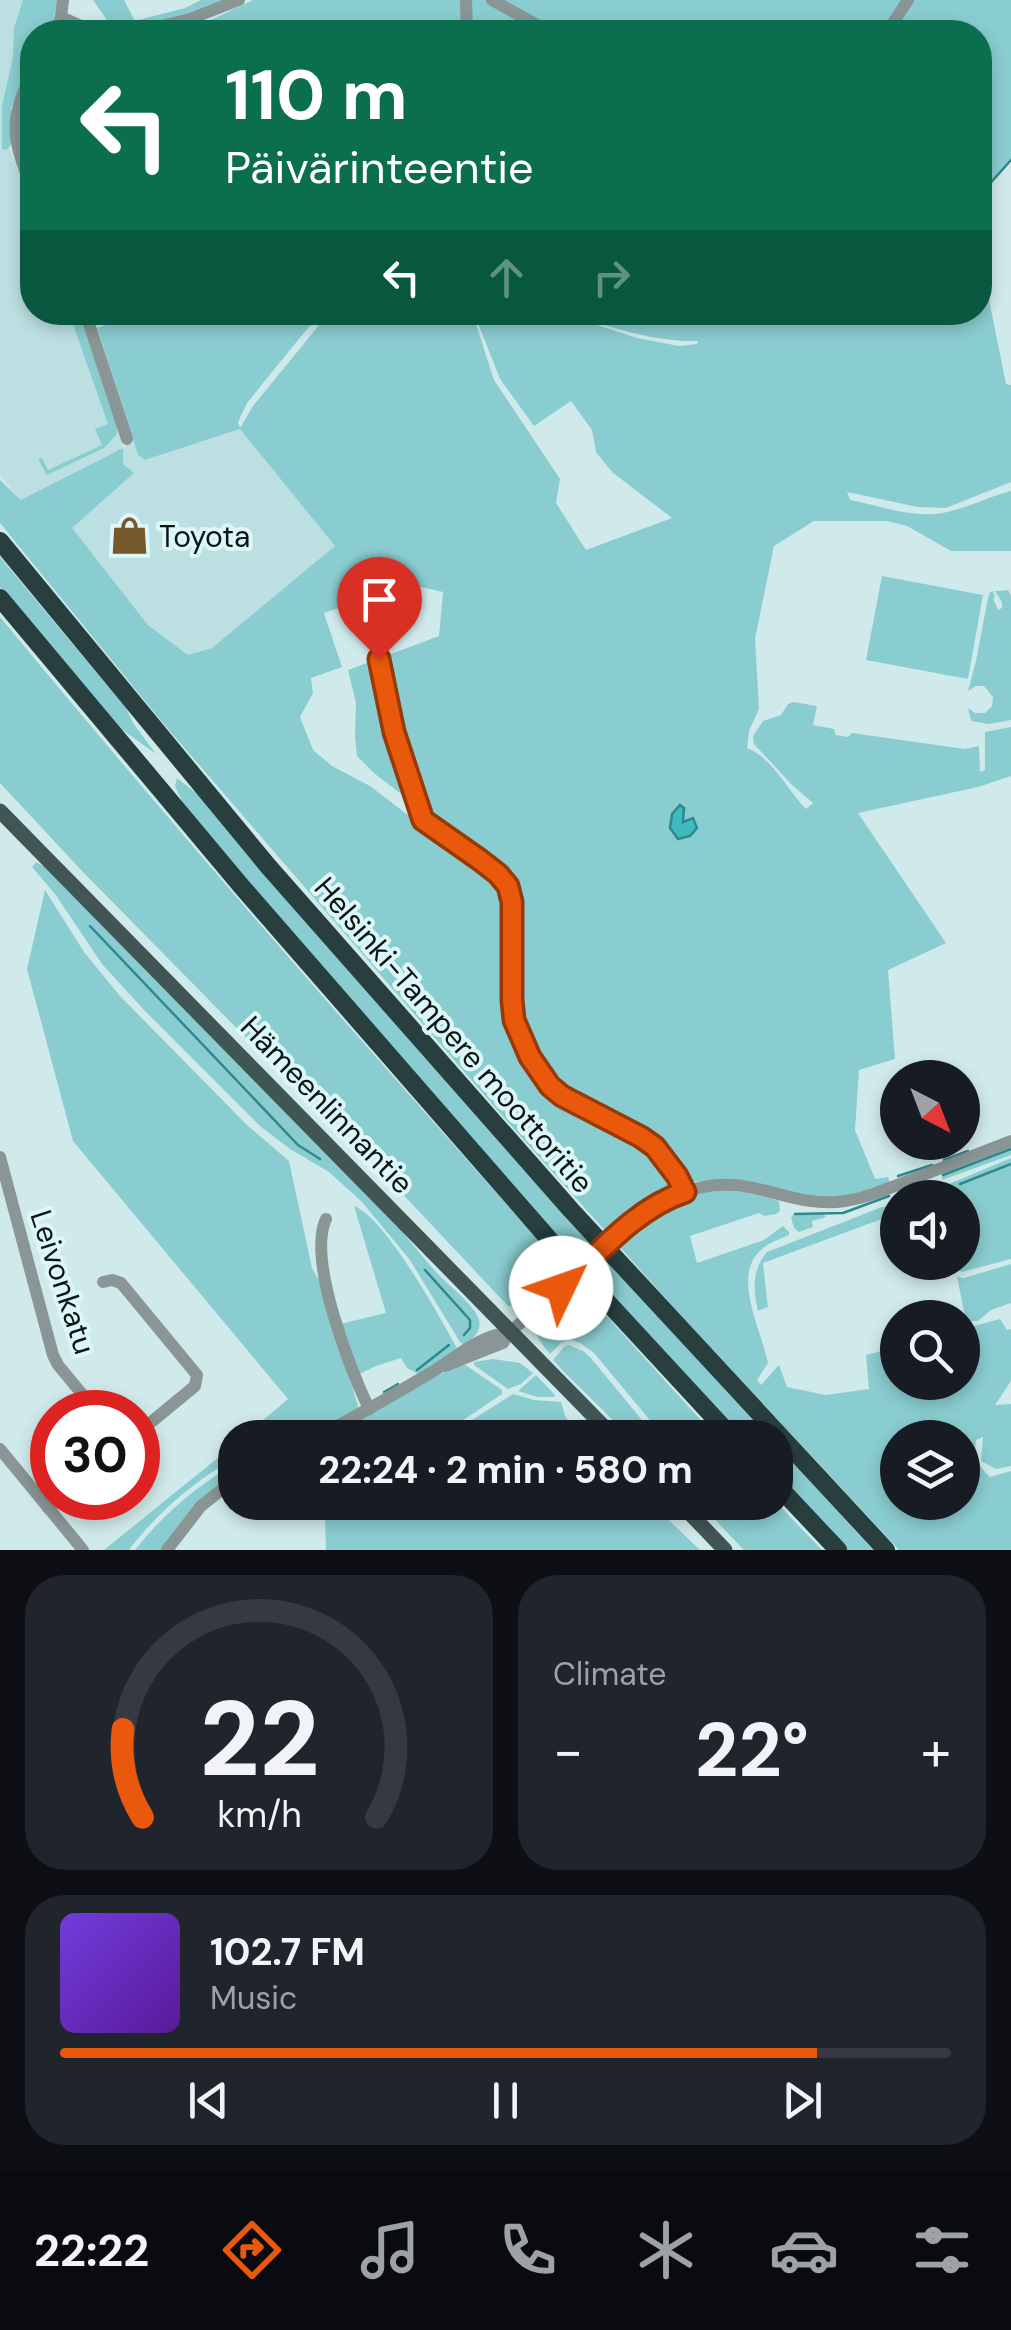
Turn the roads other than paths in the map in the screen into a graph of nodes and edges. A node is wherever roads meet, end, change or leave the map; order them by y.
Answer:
1 (63, 0) edge
2 (239, 0) edge
3 (492, 0) edge
4 (61, 17) junction
5 (60, 20) edge
6 (68, 20) edge
7 (190, 20) edge
8 (528, 20) edge
9 (20, 101) edge
10 (20, 157) edge
11 (89, 325) edge
12 (127, 439) dead end
13 (0, 541) edge
14 (0, 598) edge
15 (379, 659) dead end
16 (0, 811) edge
17 (1011, 1141) edge
18 (0, 1157) edge
19 (685, 1192) junction
20 (326, 1219) dead end
21 (103, 1282) dead end
22 (510, 1332) junction
23 (79, 1390) edge
24 (369, 1408) junction
25 (160, 1415) edge
26 (347, 1420) edge
27 (597, 1420) edge
28 (716, 1420) edge
29 (0, 1449) edge
30 (30, 1486) edge
31 (218, 1493) edge
32 (793, 1502) edge
33 (58, 1520) edge
34 (697, 1520) edge
35 (82, 1550) edge
36 (166, 1550) edge
37 (726, 1550) edge
38 (838, 1550) edge
39 (886, 1550) edge

1 - 4 street
2 - 7 street
3 - 8 street
4 - 5 street
4 - 6 street
9 - 10 street
11 - 12 street
13 - 39 highway, Helsinki-Tampere moottoritie
14 - 28 highway, Helsinki-Tampere moottoritie
15 - 19 street
16 - 22 main road, Hämeenlinnantie
17 - 19 street
18 - 23 street, Leivonkatu
19 - 22 street, bridge
20 - 24 street
21 - 25 street
22 - 24 street
22 - 27 main road, Hämeenlinnantie
24 - 26 street
29 - 30 street
31 - 36 street
32 - 38 highway
33 - 35 street
34 - 37 main road

